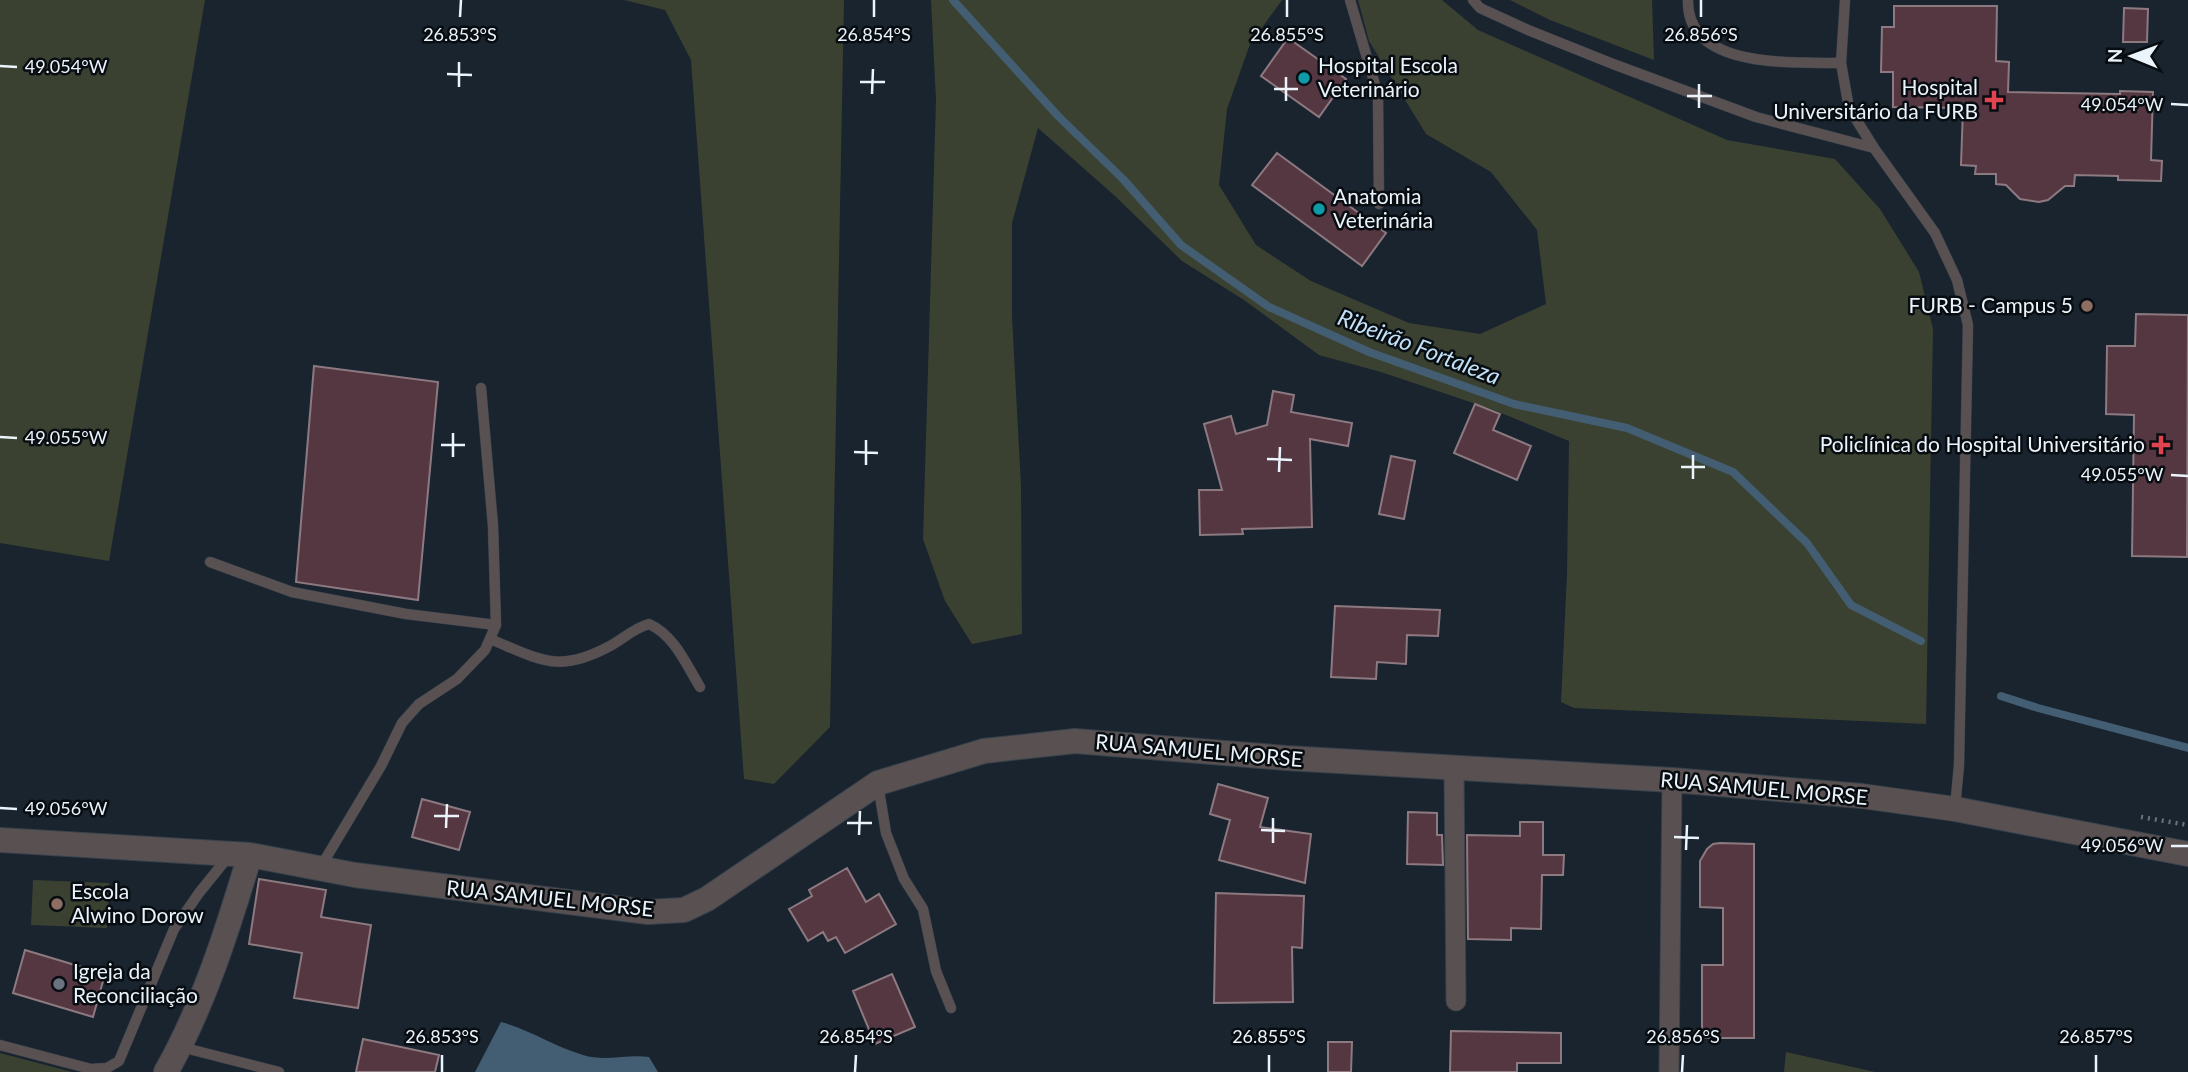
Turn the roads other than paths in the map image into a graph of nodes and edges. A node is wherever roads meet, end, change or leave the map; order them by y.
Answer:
1 (1350, 0) edge
2 (1472, 0) edge
3 (1688, 0) edge
4 (1845, 0) edge
5 (1841, 63) junction
6 (1874, 148) junction
7 (1379, 204) dead end
8 (481, 388) dead end
9 (210, 562) dead end
10 (496, 625) junction
11 (490, 639) junction
12 (700, 687) dead end
13 (1454, 768) junction
14 (1672, 780) junction
15 (878, 783) junction
16 (1955, 809) junction
17 (0, 840) edge
18 (2188, 854) edge
19 (241, 855) junction
20 (320, 869) junction
21 (1456, 1001) dead end
22 (951, 1008) dead end
23 (0, 1045) edge
24 (181, 1046) junction
25 (166, 1072) edge
26 (279, 1072) edge
27 (1669, 1072) edge

1 - 7 lane
2 - 6 lane
3 - 5 lane
4 - 5 lane
5 - 6 lane
6 - 16 lane
8 - 10 lane
9 - 10 lane
10 - 11 lane
11 - 12 lane
11 - 20 lane
13 - 14 street, RUA SAMUEL MORSE
13 - 15 street, RUA SAMUEL MORSE
13 - 21 street
14 - 16 street, RUA SAMUEL MORSE
14 - 27 street
15 - 20 street, RUA SAMUEL MORSE
15 - 22 lane
16 - 18 street, RUA SAMUEL MORSE
17 - 19 street, RUA SAMUEL MORSE
19 - 20 street, RUA SAMUEL MORSE
19 - 23 lane
19 - 24 street
24 - 25 street
24 - 26 lane

